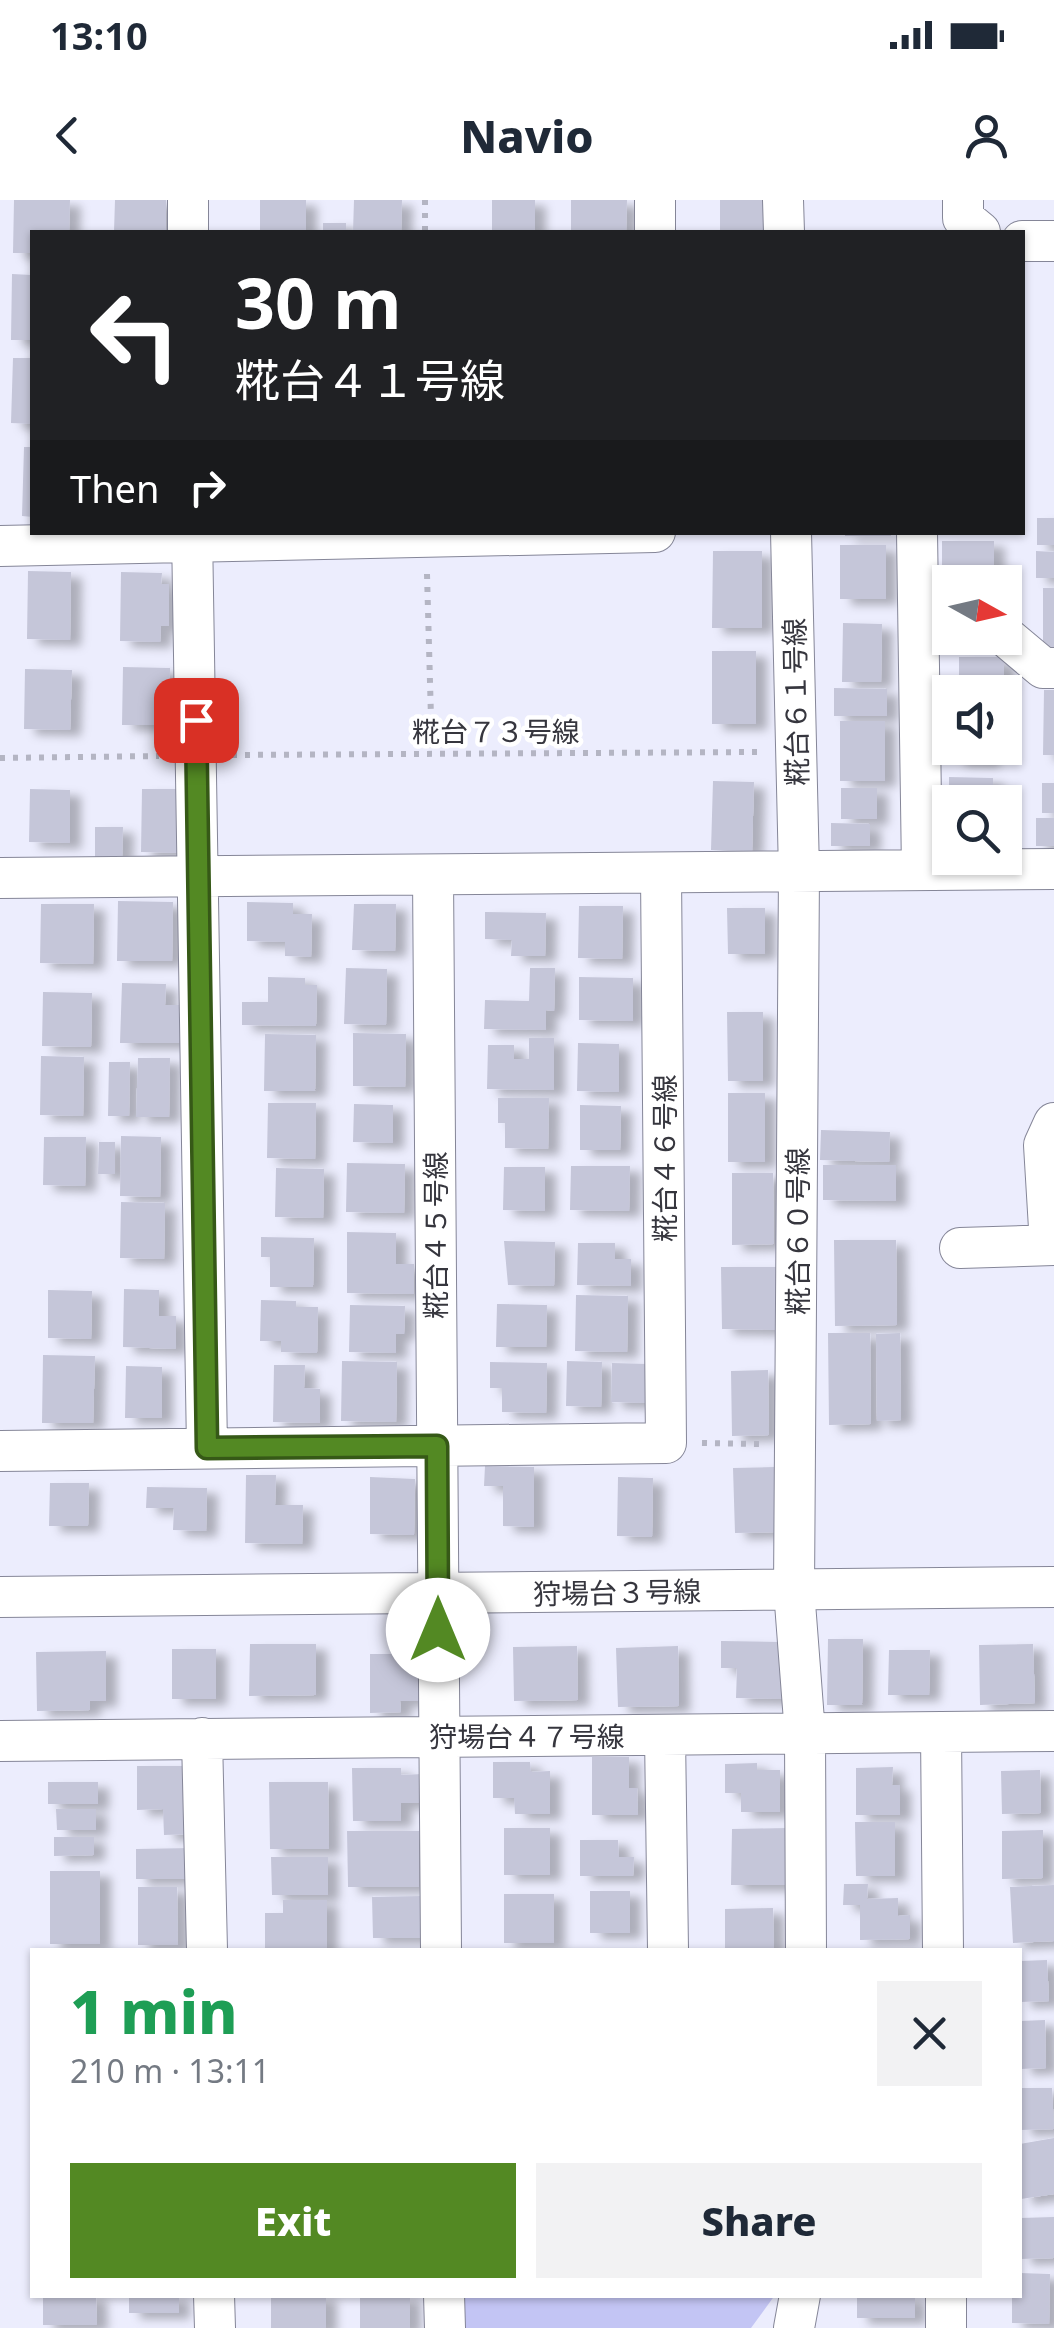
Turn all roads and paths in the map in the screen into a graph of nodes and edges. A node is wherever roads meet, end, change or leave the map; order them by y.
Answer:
1 (188, 200) edge
2 (424, 200) edge
3 (655, 200) edge
4 (783, 200) edge
5 (963, 200) edge
6 (188, 230) edge
7 (425, 230) edge
8 (655, 230) edge
9 (784, 230) edge
10 (978, 230) edge
11 (1054, 241) edge
12 (1025, 242) edge
13 (348, 535) edge
14 (426, 535) edge
15 (791, 535) edge
16 (918, 535) edge
17 (192, 537) edge
18 (0, 546) edge
19 (932, 617) edge
20 (1022, 650) edge
21 (933, 655) edge
22 (1054, 668) edge
23 (796, 752) junction
24 (432, 754) junction
25 (197, 756) junction
26 (0, 758) edge
27 (1054, 869) edge
28 (922, 870) junction
29 (799, 872) junction
30 (661, 874) junction
31 (433, 875) junction
32 (199, 877) junction
33 (0, 878) edge
34 (1054, 1124) edge
35 (1052, 1245) edge
36 (960, 1248) dead end
37 (666, 1443) junction
38 (795, 1444) junction
39 (437, 1446) junction
40 (207, 1448) junction
41 (0, 1452) edge
42 (1054, 1588) edge
43 (794, 1590) junction
44 (438, 1594) junction
45 (0, 1598) edge
46 (1054, 1731) edge
47 (941, 1732) junction
48 (805, 1734) junction
49 (665, 1735) junction
50 (440, 1736) junction
51 (202, 1738) junction
52 (0, 1741) edge
53 (206, 1948) edge
54 (441, 1948) edge
55 (668, 1948) edge
56 (806, 1948) edge
57 (943, 1948) edge
58 (214, 2298) edge
59 (444, 2298) edge
60 (799, 2298) edge
61 (946, 2298) edge
62 (215, 2328) edge
63 (445, 2328) edge
64 (794, 2328) edge
65 (946, 2328) edge

1 - 6 street
2 - 7 path
3 - 8 street
4 - 9 street
5 - 10 street
11 - 12 street
13 - 17 street
14 - 24 path
15 - 23 street, 糀台６１号線
16 - 19 street
17 - 18 street
17 - 25 street
20 - 22 street
21 - 28 street
23 - 24 path, 糀台７３号線
23 - 29 street, 糀台６１号線
24 - 25 path, 糀台７３号線
25 - 26 path, 糀台７３号線
25 - 32 street
27 - 28 street
28 - 29 street
29 - 30 street
29 - 38 street, 糀台６０号線
30 - 31 street
30 - 37 street, 糀台４６号線
31 - 32 street
31 - 39 street, 糀台４５号線
32 - 33 street
32 - 40 street
34 - 35 street
35 - 36 street
37 - 38 path
37 - 39 street
38 - 43 street, 糀台６０号線
39 - 40 street
39 - 44 street, 糀台４５号線
40 - 41 street
42 - 43 street, 狩場台３号線
43 - 44 street, 狩場台３号線
43 - 48 street, 糀台６０号線
44 - 45 street, 狩場台３号線
44 - 50 street, 糀台４５号線
46 - 47 street, 狩場台４７号線
47 - 48 street, 狩場台４７号線
47 - 57 street
48 - 49 street, 狩場台４７号線
48 - 56 street, 糀台６０号線
49 - 50 street, 狩場台４７号線
49 - 55 street
50 - 51 street, 狩場台４７号線
50 - 54 street, 糀台４５号線
51 - 52 street, 狩場台４７号線
51 - 53 street
58 - 62 street
59 - 63 street
60 - 64 street
61 - 65 street

